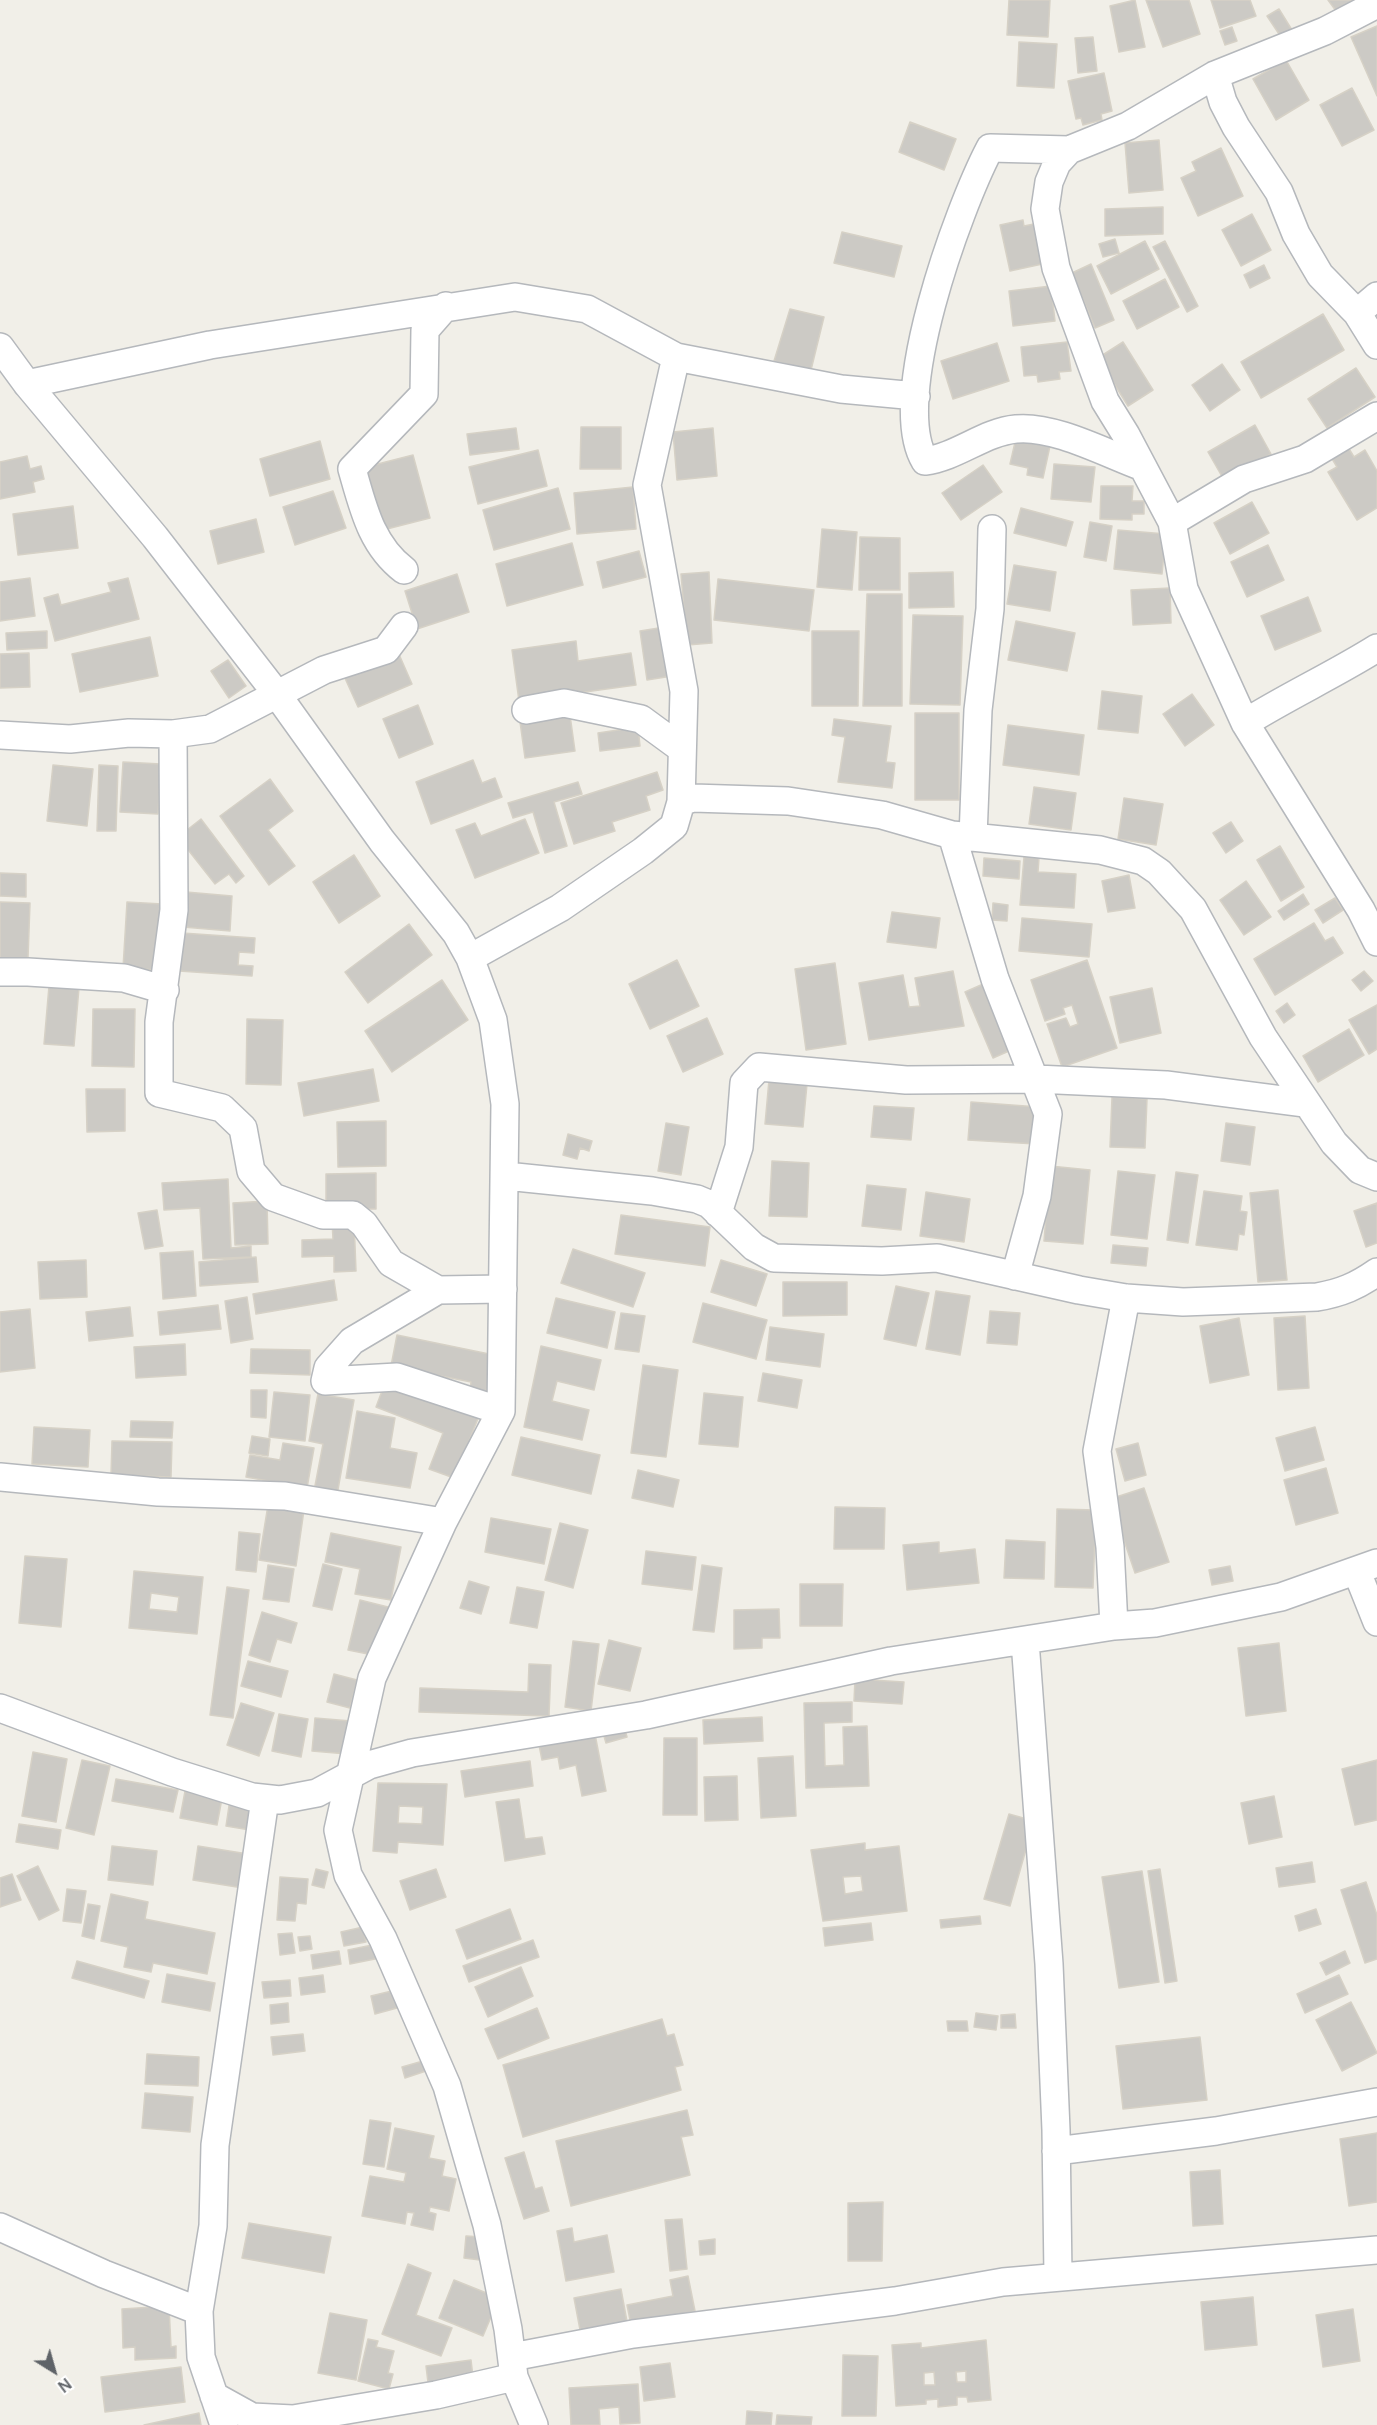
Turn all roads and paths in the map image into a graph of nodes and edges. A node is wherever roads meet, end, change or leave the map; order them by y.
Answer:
1 (1377, 4) edge
2 (1215, 75) junction
3 (1069, 150) junction
4 (1367, 304) edge
5 (446, 306) junction
6 (1377, 345) edge
7 (0, 346) edge
8 (676, 357) junction
9 (27, 384) junction
10 (916, 396) junction
11 (1377, 416) edge
12 (1143, 467) junction
13 (1172, 522) junction
14 (992, 529) dead end
15 (404, 570) dead end
16 (404, 626) dead end
17 (1377, 648) edge
18 (276, 693) junction
19 (526, 710) dead end
20 (1245, 723) junction
21 (173, 734) junction
22 (0, 735) edge
23 (682, 749) junction
24 (681, 802) junction
25 (962, 836) junction
26 (1369, 906) edge
27 (1377, 942) edge
28 (470, 958) junction
29 (0, 972) edge
30 (165, 990) junction
31 (1036, 1078) junction
32 (1305, 1103) junction
33 (506, 1176) junction
34 (1377, 1177) edge
35 (718, 1213) junction
36 (1377, 1272) edge
37 (1015, 1276) junction
38 (503, 1288) junction
39 (438, 1290) junction
40 (1126, 1298) junction
41 (501, 1411) junction
42 (0, 1477) edge
43 (443, 1522) junction
44 (1367, 1568) edge
45 (1377, 1622) edge
46 (1114, 1626) junction
47 (1025, 1641) junction
48 (0, 1708) edge
49 (350, 1775) junction
50 (265, 1799) junction
51 (1377, 2102) edge
52 (1056, 2151) junction
53 (0, 2227) edge
54 (1377, 2250) edge
55 (1058, 2276) junction
56 (199, 2311) junction
57 (513, 2367) junction
58 (214, 2396) junction
59 (291, 2422) edge
60 (224, 2425) edge
61 (534, 2425) edge

1 - 2 street
2 - 3 street
2 - 4 street
3 - 10 street
3 - 12 street
4 - 6 street
5 - 8 street
5 - 9 street
5 - 15 street
7 - 9 street
8 - 10 street
8 - 23 street
9 - 18 street
10 - 12 street
11 - 13 street
12 - 13 street
13 - 20 street
14 - 25 street
16 - 18 street
17 - 20 street
18 - 21 street
18 - 28 street
19 - 23 street
20 - 26 street
21 - 22 street
21 - 30 street
23 - 24 street
24 - 25 street
24 - 28 street
25 - 31 street
25 - 32 street
26 - 27 street
28 - 33 street
29 - 30 street
30 - 39 street
31 - 32 street
31 - 35 street
31 - 37 street
32 - 34 street
33 - 35 street
33 - 38 street
35 - 37 street
36 - 40 street
37 - 40 street
38 - 39 street
38 - 41 street
39 - 41 street
40 - 46 street
41 - 43 street
42 - 43 street
43 - 49 street
44 - 45 street
44 - 46 street
46 - 47 street
47 - 49 street
47 - 52 street
48 - 50 street
49 - 50 street
49 - 57 street
50 - 56 street
51 - 52 street
52 - 55 street
53 - 56 street
54 - 55 street
55 - 57 street
56 - 58 street
57 - 59 street
57 - 61 street
58 - 59 street
58 - 60 street

